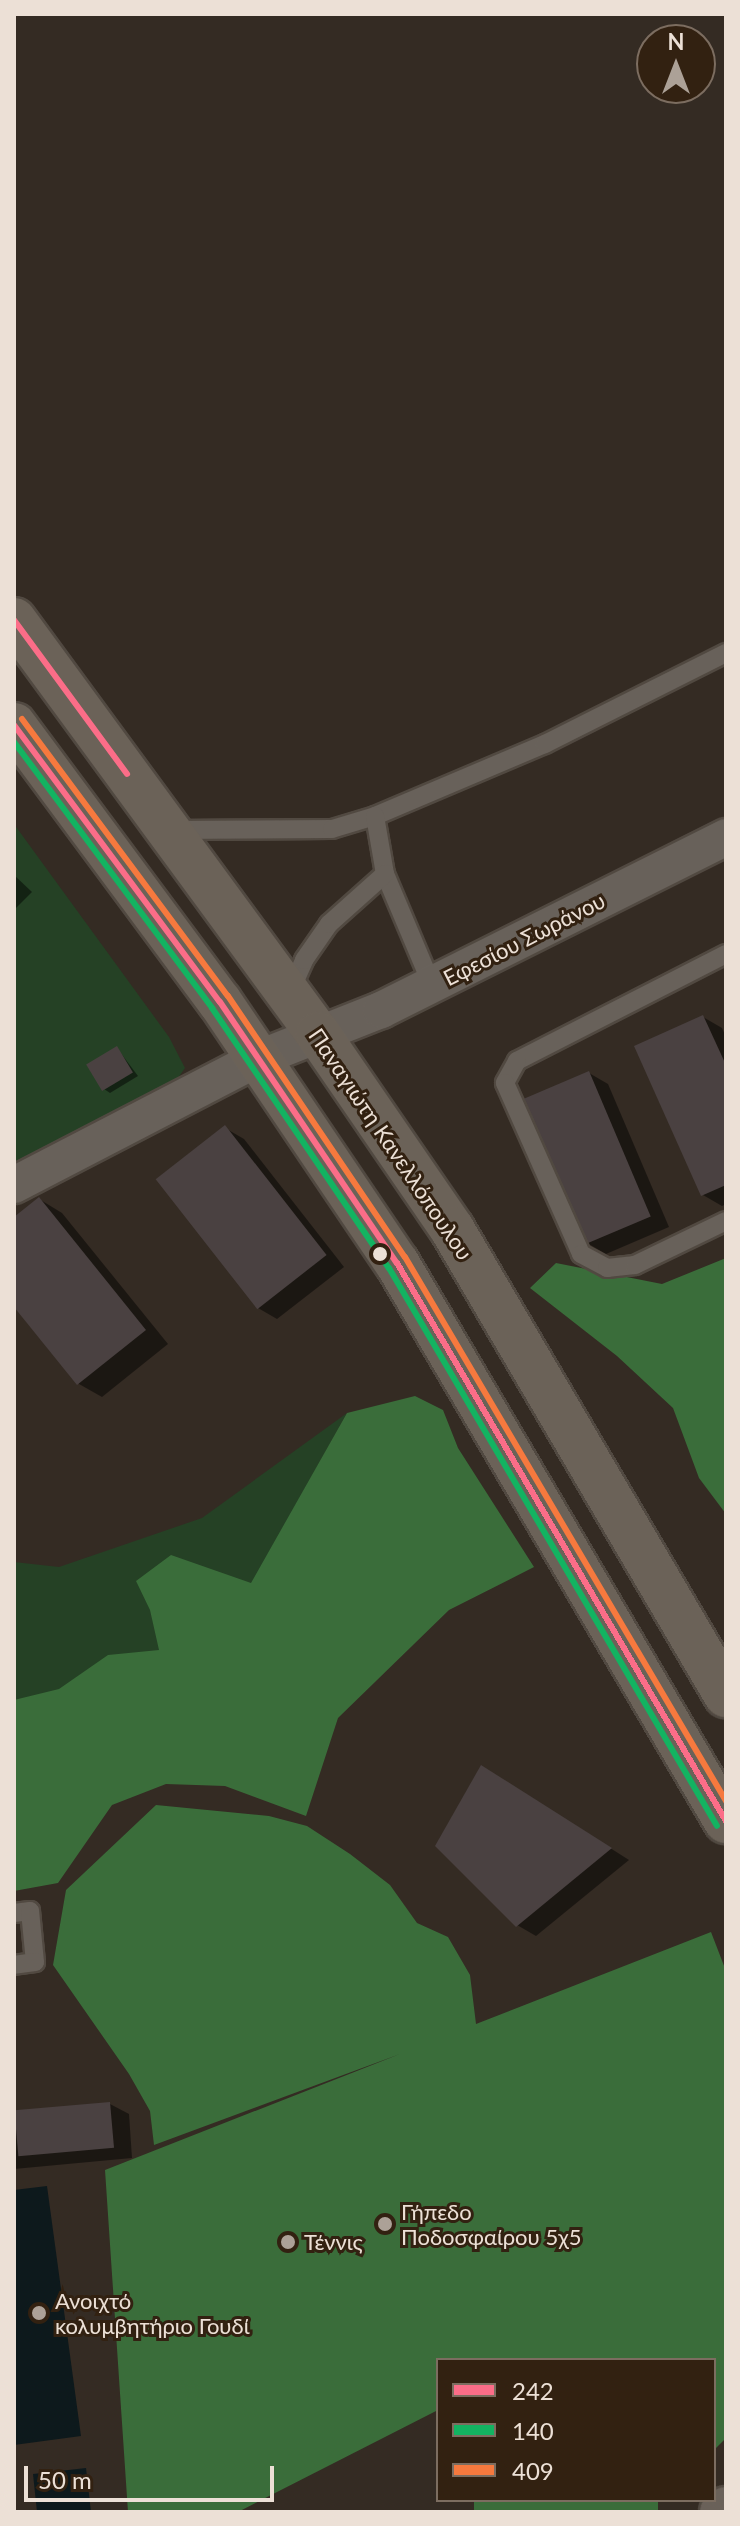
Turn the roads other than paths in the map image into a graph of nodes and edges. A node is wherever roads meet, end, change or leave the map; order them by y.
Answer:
1 (14, 620) edge
2 (726, 653) edge
3 (14, 725) edge
4 (375, 816) junction
5 (168, 830) junction
6 (726, 837) edge
7 (385, 874) junction
8 (726, 954) edge
9 (726, 961) edge
10 (432, 985) junction
11 (289, 994) junction
12 (318, 1034) junction
13 (257, 1059) junction
14 (14, 1185) edge
15 (726, 1221) edge
16 (726, 1695) edge
17 (726, 1821) edge
18 (14, 1913) edge
19 (14, 1965) edge

1 - 5 main road, Παναγιώτη Κανελλόπουλου
2 - 4 lane
3 - 13 main road
4 - 5 lane
4 - 7 lane
5 - 11 main road, Παναγιώτη Κανελλόπουλου
6 - 10 street, Εφεσίου Σωράνου
7 - 10 lane
7 - 11 lane
8 - 9 lane
8 - 15 lane
10 - 12 street, Εφεσίου Σωράνου
11 - 12 main road, Παναγιώτη Κανελλόπουλου
12 - 13 street, Εφεσίου Σωράνου
12 - 16 main road, Παναγιώτη Κανελλόπουλου
13 - 14 street, Εφεσίου Σωράνου
13 - 17 main road
18 - 19 lane

